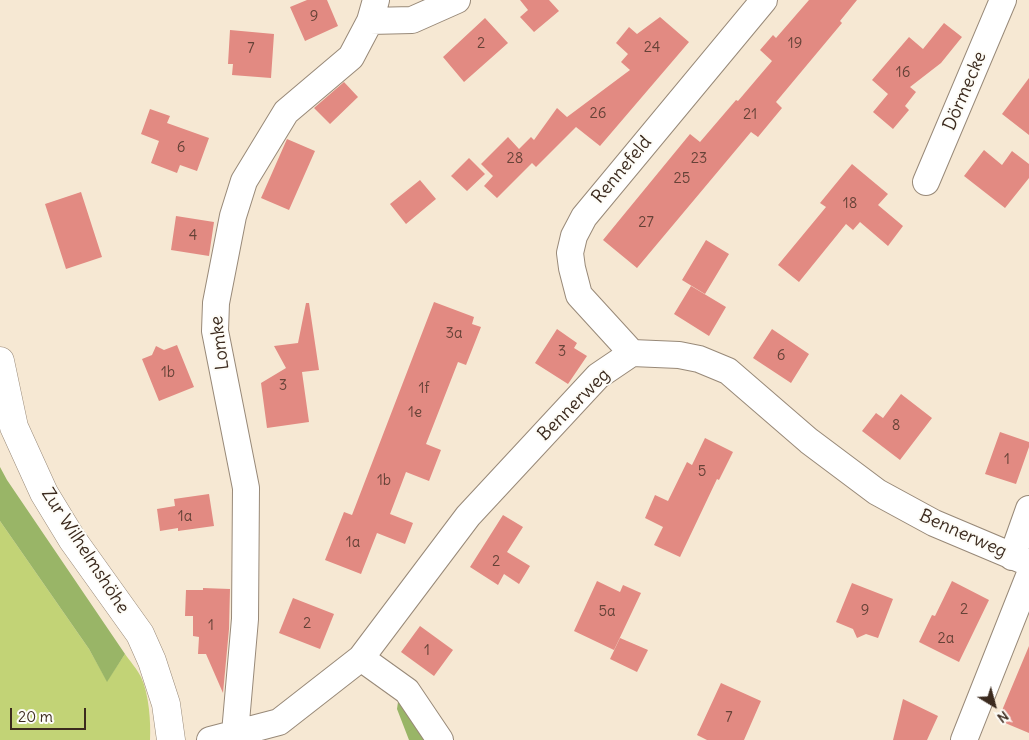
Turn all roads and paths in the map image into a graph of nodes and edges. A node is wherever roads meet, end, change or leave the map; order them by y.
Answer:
1 (457, 0) edge
2 (764, 0) edge
3 (1003, 0) edge
4 (373, 10) edge
5 (926, 182) dead end
6 (632, 353) junction
7 (0, 361) edge
8 (1029, 510) edge
9 (1023, 565) edge
10 (361, 658) junction
11 (235, 734) junction
12 (171, 740) edge
13 (210, 740) edge
14 (440, 740) edge
15 (964, 740) edge

1 - 4 street
2 - 6 street, Rennefeld
3 - 5 street, Dörmecke
4 - 11 street, Lomke
6 - 9 street, Bennerweg
6 - 10 street, Bennerweg
7 - 12 street, Zur Wilhelmshöhe
8 - 9 street
9 - 15 street
10 - 11 street, Bennerweg
10 - 14 street
11 - 13 street, Bennerweg

